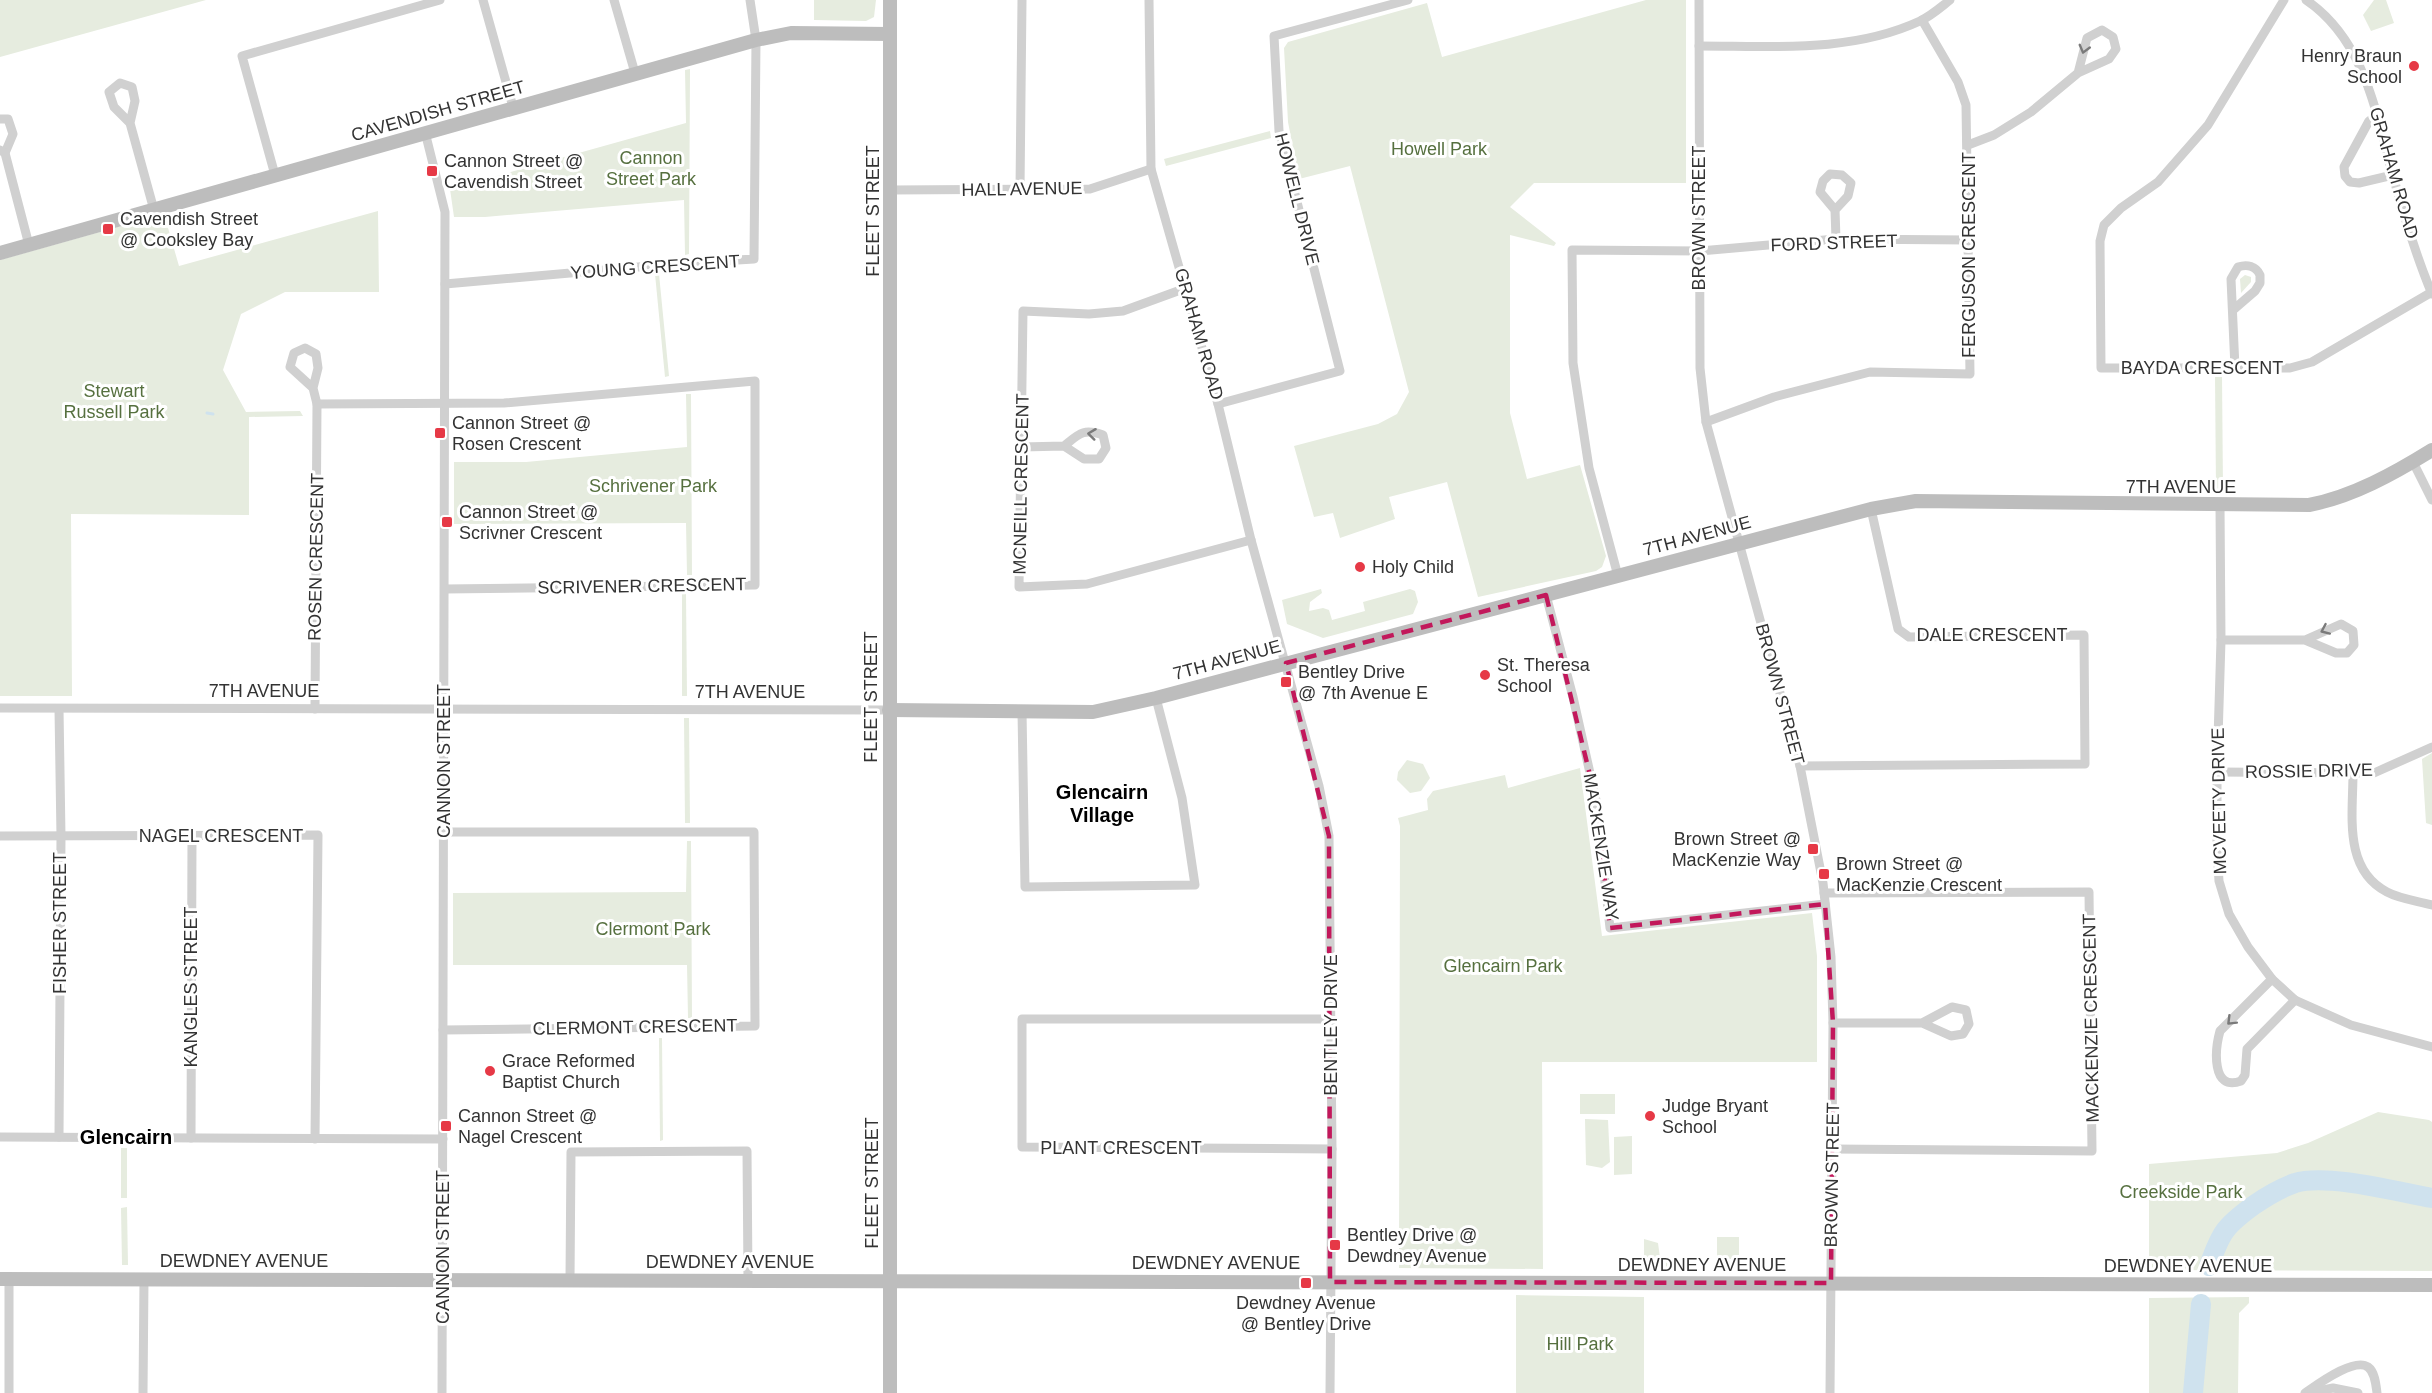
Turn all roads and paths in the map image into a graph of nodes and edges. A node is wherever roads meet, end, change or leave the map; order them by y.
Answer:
1 (440, 0) edge
2 (483, 0) edge
3 (614, 0) edge
4 (750, 0) edge
5 (1022, 0) edge
6 (1149, 0) edge
7 (1408, 0) edge
8 (1699, 0) edge
9 (1950, 0) edge
10 (2284, 0) edge
11 (2306, 0) edge
12 (890, 1) edge
13 (1922, 20) junction
14 (890, 34) junction
15 (756, 40) junction
16 (1699, 46) junction
17 (635, 73) junction
18 (2078, 73) junction
19 (513, 107) junction
20 (2378, 115) junction
21 (0, 119) edge
22 (130, 123) dead end
23 (425, 132) junction
24 (1968, 145) junction
25 (2, 152) edge
26 (1151, 169) junction
27 (275, 175) junction
28 (2393, 175) junction
29 (1020, 189) junction
30 (891, 190) junction
31 (154, 210) junction
32 (1835, 210) dead end
33 (1836, 239) junction
34 (1969, 240) junction
35 (29, 245) junction
36 (1700, 251) junction
37 (0, 253) edge
38 (445, 284) junction
39 (1186, 288) junction
40 (2432, 293) edge
41 (2233, 310) junction
42 (2235, 368) junction
43 (313, 388) dead end
44 (444, 403) junction
45 (1218, 404) junction
46 (317, 405) junction
47 (1706, 422) junction
48 (1064, 446) dead end
49 (1022, 447) junction
50 (2432, 450) edge
51 (2413, 462) junction
52 (2432, 500) edge
53 (2220, 505) junction
54 (1871, 509) junction
55 (1251, 540) junction
56 (1739, 543) junction
57 (1618, 576) junction
58 (445, 589) junction
59 (1545, 595) junction
60 (2221, 640) junction
61 (2305, 640) junction
62 (1286, 663) junction
63 (1156, 698) junction
64 (0, 708) edge
65 (59, 709) junction
66 (315, 709) junction
67 (444, 709) junction
68 (889, 710) junction
69 (1022, 711) junction
70 (2432, 747) edge
71 (1800, 766) junction
72 (2217, 772) junction
73 (2353, 773) junction
74 (444, 832) junction
75 (0, 836) edge
76 (61, 836) junction
77 (192, 836) junction
78 (1824, 893) junction
79 (1825, 904) junction
80 (2432, 905) edge
81 (2272, 979) junction
82 (2295, 1000) junction
83 (1330, 1019) junction
84 (1833, 1023) junction
85 (1922, 1023) junction
86 (443, 1030) junction
87 (2432, 1047) edge
88 (0, 1137) edge
89 (59, 1137) junction
90 (191, 1138) junction
91 (315, 1139) junction
92 (443, 1140) junction
93 (1332, 1149) junction
94 (1832, 1149) junction
95 (5, 1278) edge
96 (144, 1279) junction
97 (442, 1280) junction
98 (570, 1280) junction
99 (748, 1280) junction
100 (890, 1281) junction
101 (1330, 1282) junction
102 (1831, 1283) junction
103 (2432, 1285) edge
104 (9, 1393) edge
105 (143, 1393) edge
106 (442, 1393) edge
107 (890, 1393) edge
108 (1330, 1393) edge
109 (1830, 1393) edge
110 (2307, 1393) edge
111 (2358, 1393) edge
112 (2377, 1393) edge

1 - 27 street
2 - 19 street
3 - 17 street
4 - 15 street
5 - 29 street
6 - 26 street, GRAHAM ROAD
7 - 45 street, HOWELL DRIVE
8 - 16 street, BROWN STREET
9 - 13 street
10 - 42 street, BAYDA CRESCENT
11 - 20 street, GRAHAM ROAD
12 - 14 street, FLEET STREET
13 - 16 street
13 - 24 street, FERGUSON CRESCENT
14 - 15 street, CAVENDISH STREET
14 - 30 street, FLEET STREET
15 - 17 street, CAVENDISH STREET
15 - 38 street, YOUNG CRESCENT
16 - 36 street, BROWN STREET
17 - 19 street, CAVENDISH STREET
18 -> 18 street
18 - 24 street
19 - 23 street, CAVENDISH STREET
20 - 28 street, GRAHAM ROAD
20 - 28 street
21 - 25 street
22 - 31 street
23 - 27 street, CAVENDISH STREET
23 - 38 street, CANNON STREET
24 - 34 street, FERGUSON CRESCENT
25 - 35 street
26 - 29 street, HALL AVENUE
26 - 39 street, GRAHAM ROAD
27 - 31 street, CAVENDISH STREET
28 - 40 street, GRAHAM ROAD
29 - 30 street, HALL AVENUE
30 - 68 street, FLEET STREET
31 - 35 street, CAVENDISH STREET
32 - 33 street
33 - 34 street, FORD STREET
33 - 36 street, FORD STREET
34 - 47 street, FERGUSON CRESCENT
35 - 37 street, CAVENDISH STREET
36 - 47 street, BROWN STREET
36 - 57 street, FORD STREET
38 - 44 street, CANNON STREET
39 - 45 street, GRAHAM ROAD
39 - 49 street, MCNEILL CRESCENT
40 - 42 street, BAYDA CRESCENT
41 - 41 street
41 - 42 street
43 - 46 street, ROSEN CRESCENT
44 - 46 street
44 - 58 street, CANNON STREET
44 - 58 street, SCRIVENER CRESCENT
45 - 55 street, GRAHAM ROAD
46 - 66 street, ROSEN CRESCENT
47 - 56 street, BROWN STREET
48 - 49 street
49 - 55 street, MCNEILL CRESCENT
50 - 51 street, 7TH AVENUE
51 - 52 street
51 - 53 street, 7TH AVENUE
53 - 54 street, 7TH AVENUE
53 - 60 street, MCVEETY DRIVE
54 - 56 street, 7TH AVENUE
54 - 71 street, DALE CRESCENT
55 - 62 street, GRAHAM ROAD
56 - 57 street, 7TH AVENUE
56 - 71 street, BROWN STREET
57 - 59 street, 7TH AVENUE
58 - 67 street, CANNON STREET
59 - 62 street, 7TH AVENUE
59 - 79 street, MACKENZIE WAY
60 - 61 street
60 - 72 street, MCVEETY DRIVE
61 -> 61 street
62 - 63 street, 7TH AVENUE
62 - 83 street, BENTLEY DRIVE
63 - 69 street, 7TH AVENUE
63 - 69 street
64 - 65 street, 7TH AVENUE
65 - 66 street, 7TH AVENUE
65 - 76 street, FISHER STREET
66 - 67 street, 7TH AVENUE
67 - 68 street, 7TH AVENUE
67 - 74 street, CANNON STREET
68 - 69 street, 7TH AVENUE
68 - 100 street, FLEET STREET
70 - 73 street, ROSSIE DRIVE
71 - 78 street, BROWN STREET
72 - 73 street, ROSSIE DRIVE
72 - 81 street, MCVEETY DRIVE
73 - 80 street
74 - 86 street, CANNON STREET
74 - 86 street, CLERMONT CRESCENT
75 - 76 street, NAGEL CRESCENT
76 - 77 street, NAGEL CRESCENT
76 - 89 street, FISHER STREET
77 - 90 street, KANGLES STREET
77 - 91 street, NAGEL CRESCENT
78 - 79 street, BROWN STREET
78 - 94 street, MACKENZIE CRESCENT
79 - 84 street, BROWN STREET
81 - 82 street, MCVEETY DRIVE
81 -> 82 street
82 - 87 street, MCVEETY DRIVE
83 - 93 street, BENTLEY DRIVE
83 - 93 street, PLANT CRESCENT
84 - 85 street
84 - 94 street, BROWN STREET
85 - 85 street
86 - 92 street, CANNON STREET
88 - 89 street
89 - 90 street
90 - 91 street
91 - 92 street
92 - 97 street, CANNON STREET
93 - 101 street, BENTLEY DRIVE
94 - 102 street, BROWN STREET
95 - 96 street, DEWDNEY AVENUE
95 - 104 street
96 - 97 street, DEWDNEY AVENUE
96 - 105 street
97 - 98 street, DEWDNEY AVENUE
97 - 106 street, CANNON STREET
98 - 99 street, DEWDNEY AVENUE
98 - 99 street
99 - 100 street, DEWDNEY AVENUE
100 - 101 street, DEWDNEY AVENUE
100 - 107 street, FLEET STREET
101 - 102 street, DEWDNEY AVENUE
101 - 108 street, BENTLEY DRIVE
102 - 103 street, DEWDNEY AVENUE
102 - 109 street, BROWN STREET
110 - 111 street
110 - 112 street

